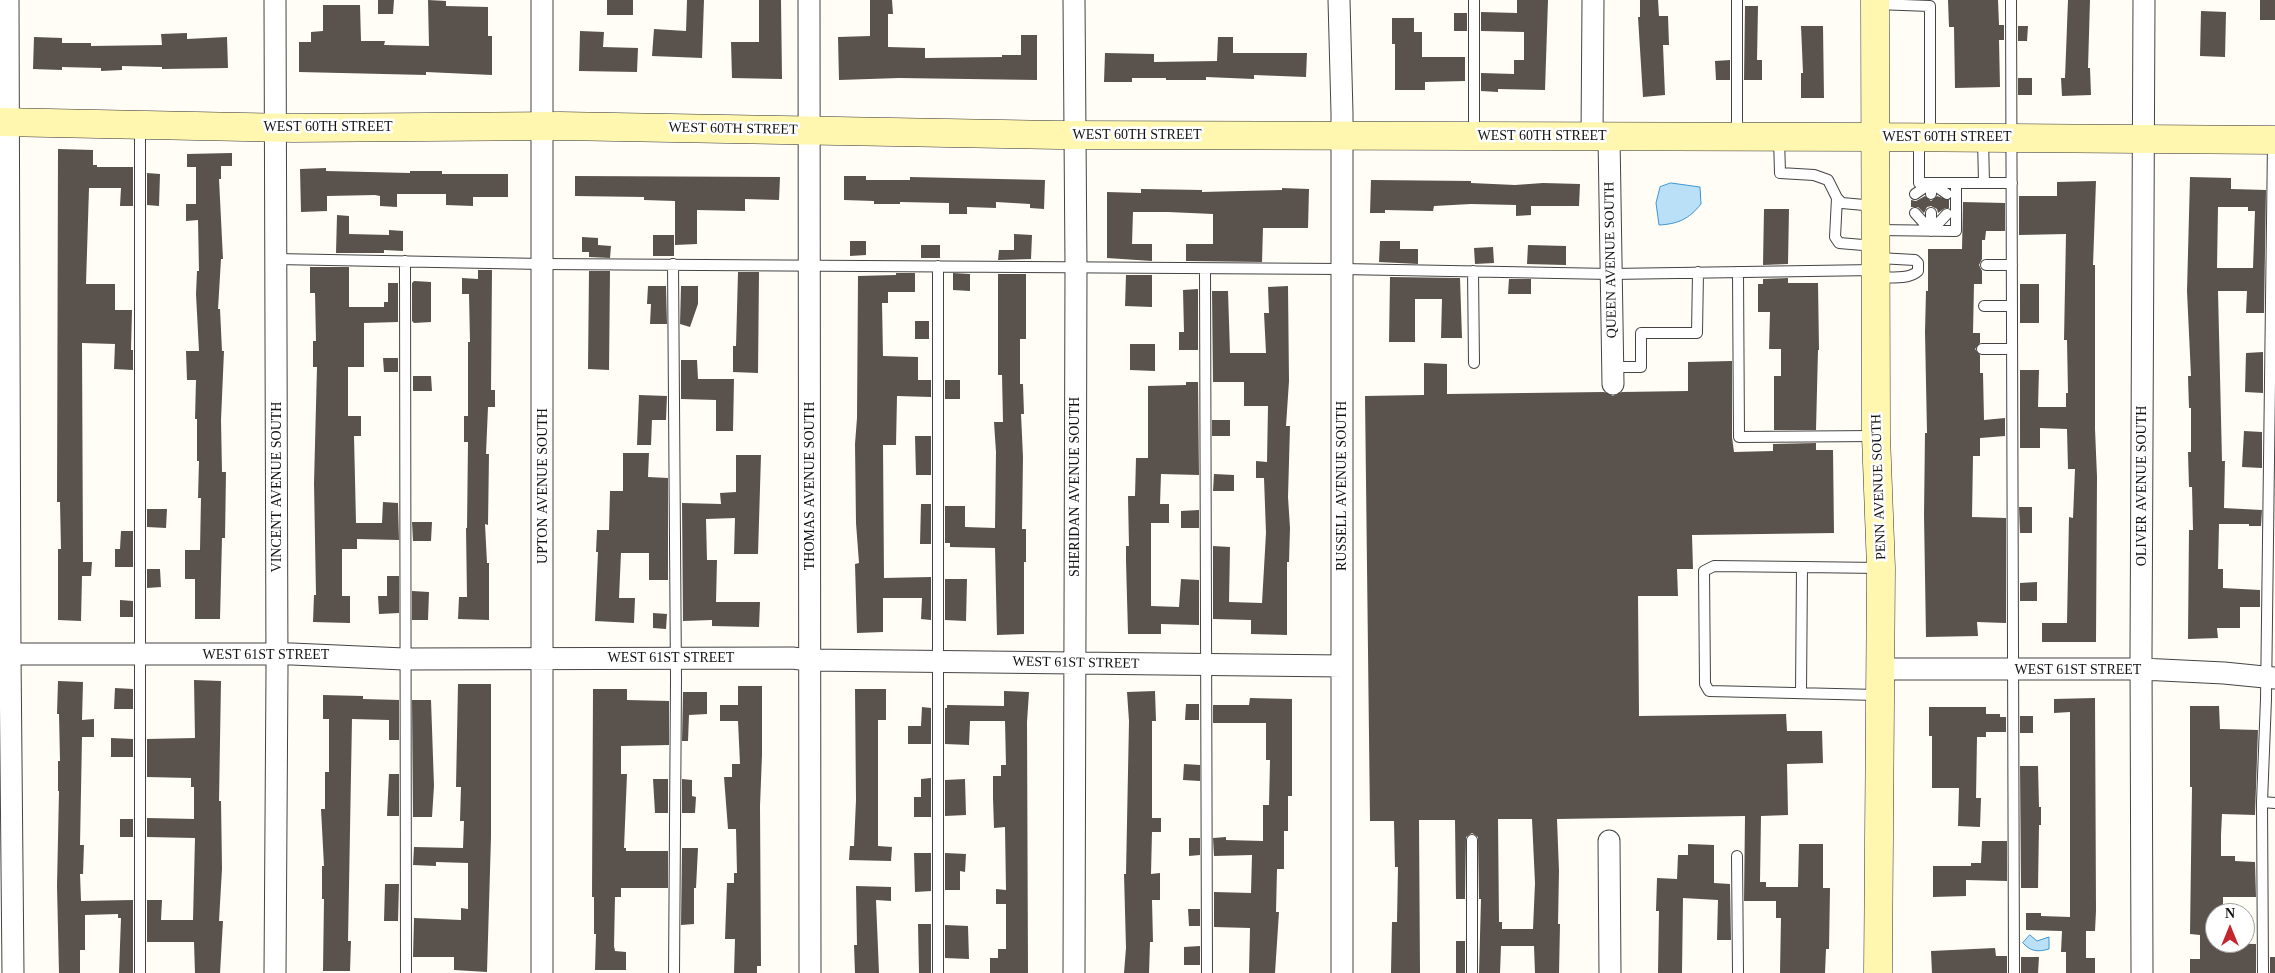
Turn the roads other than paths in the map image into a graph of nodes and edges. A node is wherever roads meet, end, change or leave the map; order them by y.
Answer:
1 (8, 0) edge
2 (275, 0) edge
3 (542, 0) edge
4 (809, 0) edge
5 (1074, 0) edge
6 (1339, 0) edge
7 (1474, 0) edge
8 (1593, 0) edge
9 (1736, 0) edge
10 (2011, 0) edge
11 (2144, 0) edge
12 (1875, 2) edge
13 (4, 122) edge
14 (140, 124) junction
15 (275, 127) junction
16 (542, 127) junction
17 (810, 130) junction
18 (1074, 135) junction
19 (1342, 135) junction
20 (1474, 136) junction
21 (1601, 136) junction
22 (1737, 136) junction
23 (1779, 136) junction
24 (1875, 136) junction
25 (1925, 137) junction
26 (1983, 137) junction
27 (2012, 138) junction
28 (2144, 139) junction
29 (2274, 140) edge
30 (1931, 183) junction
31 (1956, 183) junction
32 (1984, 183) junction
33 (2012, 183) junction
34 (1915, 194) dead end
35 (1931, 194) dead end
36 (1947, 194) dead end
37 (1837, 198) junction
38 (1915, 213) dead end
39 (1931, 213) dead end
40 (1947, 214) dead end
41 (1931, 231) junction
42 (1876, 248) junction
43 (276, 259) junction
44 (405, 261) junction
45 (543, 264) junction
46 (673, 264) junction
47 (810, 265) junction
48 (1986, 265) dead end
49 (2012, 265) junction
50 (938, 266) junction
51 (1076, 267) junction
52 (1205, 269) junction
53 (1342, 269) junction
54 (1473, 271) junction
55 (1698, 272) junction
56 (1738, 272) junction
57 (1611, 274) junction
58 (1984, 306) dead end
59 (2012, 306) junction
60 (1982, 349) dead end
61 (2012, 349) junction
62 (1474, 363) dead end
63 (1613, 375) joint
64 (1876, 436) junction
65 (1802, 567) junction
66 (1881, 568) junction
67 (5, 654) edge
68 (277, 654) junction
69 (141, 655) junction
70 (542, 658) junction
71 (404, 659) junction
72 (675, 659) junction
73 (809, 660) junction
74 (939, 660) junction
75 (1074, 663) junction
76 (1206, 665) junction
77 (1342, 666) junction
78 (2141, 669) junction
79 (2012, 670) junction
80 (2270, 677) edge
81 (1881, 682) junction
82 (1801, 693) junction
83 (2262, 802) junction
84 (2275, 803) edge
85 (1472, 840) dead end
86 (1609, 840) dead end
87 (1737, 856) dead end
88 (13, 973) edge
89 (140, 973) edge
90 (275, 973) edge
91 (406, 973) edge
92 (542, 973) edge
93 (674, 973) edge
94 (810, 973) edge
95 (938, 973) edge
96 (1074, 973) edge
97 (1207, 973) edge
98 (1342, 973) edge
99 (1472, 973) edge
100 (1610, 973) edge
101 (1738, 973) edge
102 (1878, 973) edge
103 (2014, 973) edge
104 (2142, 973) edge
105 (2263, 973) edge

1 - 13 street
2 - 15 street, VINCENT AVENUE SOUTH
3 - 16 street, UPTON AVENUE SOUTH
4 - 17 street, THOMAS AVENUE SOUTH
5 - 18 street, SHERIDAN AVENUE SOUTH
6 - 19 street, RUSSELL AVENUE SOUTH
7 - 20 lane
8 - 21 street, QUEEN AVENUE SOUTH
9 - 22 lane
10 - 27 lane
11 - 28 street, OLIVER AVENUE SOUTH
12 - 24 street, PENN AVENUE SOUTH
12 - 25 lane
13 - 14 street, WEST 60TH STREET
13 - 67 street
14 - 15 street, WEST 60TH STREET
14 - 69 lane
15 - 16 street, WEST 60TH STREET
15 - 43 street, VINCENT AVENUE SOUTH
16 - 17 street, WEST 60TH STREET
16 - 45 street, UPTON AVENUE SOUTH
17 - 18 street, WEST 60TH STREET
17 - 47 street, THOMAS AVENUE SOUTH
18 - 19 street, WEST 60TH STREET
18 - 51 street, SHERIDAN AVENUE SOUTH
19 - 20 street, WEST 60TH STREET
19 - 53 street, RUSSELL AVENUE SOUTH
20 - 21 street, WEST 60TH STREET
21 - 22 street, WEST 60TH STREET
21 - 57 street, QUEEN AVENUE SOUTH
22 - 23 street, WEST 60TH STREET
23 - 24 street, WEST 60TH STREET
23 - 37 lane
24 - 25 street, WEST 60TH STREET
24 - 42 street, PENN AVENUE SOUTH
25 - 26 street, WEST 60TH STREET
25 - 30 lane
26 - 27 street, WEST 60TH STREET
26 - 32 lane
27 - 28 street, WEST 60TH STREET
27 - 33 lane
28 - 29 street, WEST 60TH STREET
28 - 78 street, OLIVER AVENUE SOUTH
29 - 80 lane
30 - 31 lane
30 - 34 lane
30 - 35 lane
30 - 36 lane
31 - 32 lane
31 - 41 lane
32 - 33 lane
33 - 49 lane
37 - 42 lane
37 - 42 lane
38 - 41 lane
39 - 41 lane
40 - 41 lane
41 - 42 lane
42 - 56 lane
42 - 64 street, PENN AVENUE SOUTH
43 - 44 lane
43 - 68 street, VINCENT AVENUE SOUTH
44 - 45 lane
44 - 71 lane
45 - 46 lane
45 - 70 street, UPTON AVENUE SOUTH
46 - 47 lane
46 - 72 lane
47 - 50 lane
47 - 73 street, THOMAS AVENUE SOUTH
48 - 49 lane
49 - 59 lane
50 - 51 lane
50 - 74 lane
51 - 52 lane
51 - 75 street, SHERIDAN AVENUE SOUTH
52 - 53 lane
52 - 76 lane
53 - 54 lane
53 - 77 street, RUSSELL AVENUE SOUTH
54 - 57 lane
54 - 62 lane
55 - 56 lane
55 - 57 lane
55 - 63 lane
56 - 64 lane
57 - 63 street, QUEEN AVENUE SOUTH
58 - 59 lane
59 - 61 lane
60 - 61 lane
61 - 79 lane
64 - 66 street, PENN AVENUE SOUTH
65 - 66 lane
65 - 82 lane
65 - 82 lane
66 - 81 street, PENN AVENUE SOUTH
67 - 69 street, WEST 61ST STREET
67 - 88 street
68 - 69 street, WEST 61ST STREET
68 - 71 street, WEST 61ST STREET
68 - 90 street, VINCENT AVENUE SOUTH
69 - 89 lane
70 - 71 street, WEST 61ST STREET
70 - 72 street, WEST 61ST STREET
70 - 92 street, UPTON AVENUE SOUTH
71 - 91 lane
72 - 73 street, WEST 61ST STREET
72 - 93 lane
73 - 74 street, WEST 61ST STREET
73 - 94 street, THOMAS AVENUE SOUTH
74 - 75 street, WEST 61ST STREET
74 - 95 lane
75 - 76 street, WEST 61ST STREET
75 - 96 street, SHERIDAN AVENUE SOUTH
76 - 77 street, WEST 61ST STREET
76 - 97 lane
77 - 98 street, RUSSELL AVENUE SOUTH
78 - 79 street, WEST 61ST STREET
78 - 80 street, WEST 61ST STREET
78 - 104 street, OLIVER AVENUE SOUTH
79 - 81 street, WEST 61ST STREET
79 - 103 lane
80 - 83 lane
81 - 82 lane
81 - 102 street, PENN AVENUE SOUTH
83 - 84 lane
83 - 105 lane
85 - 99 lane
86 - 100 street
87 - 101 lane

